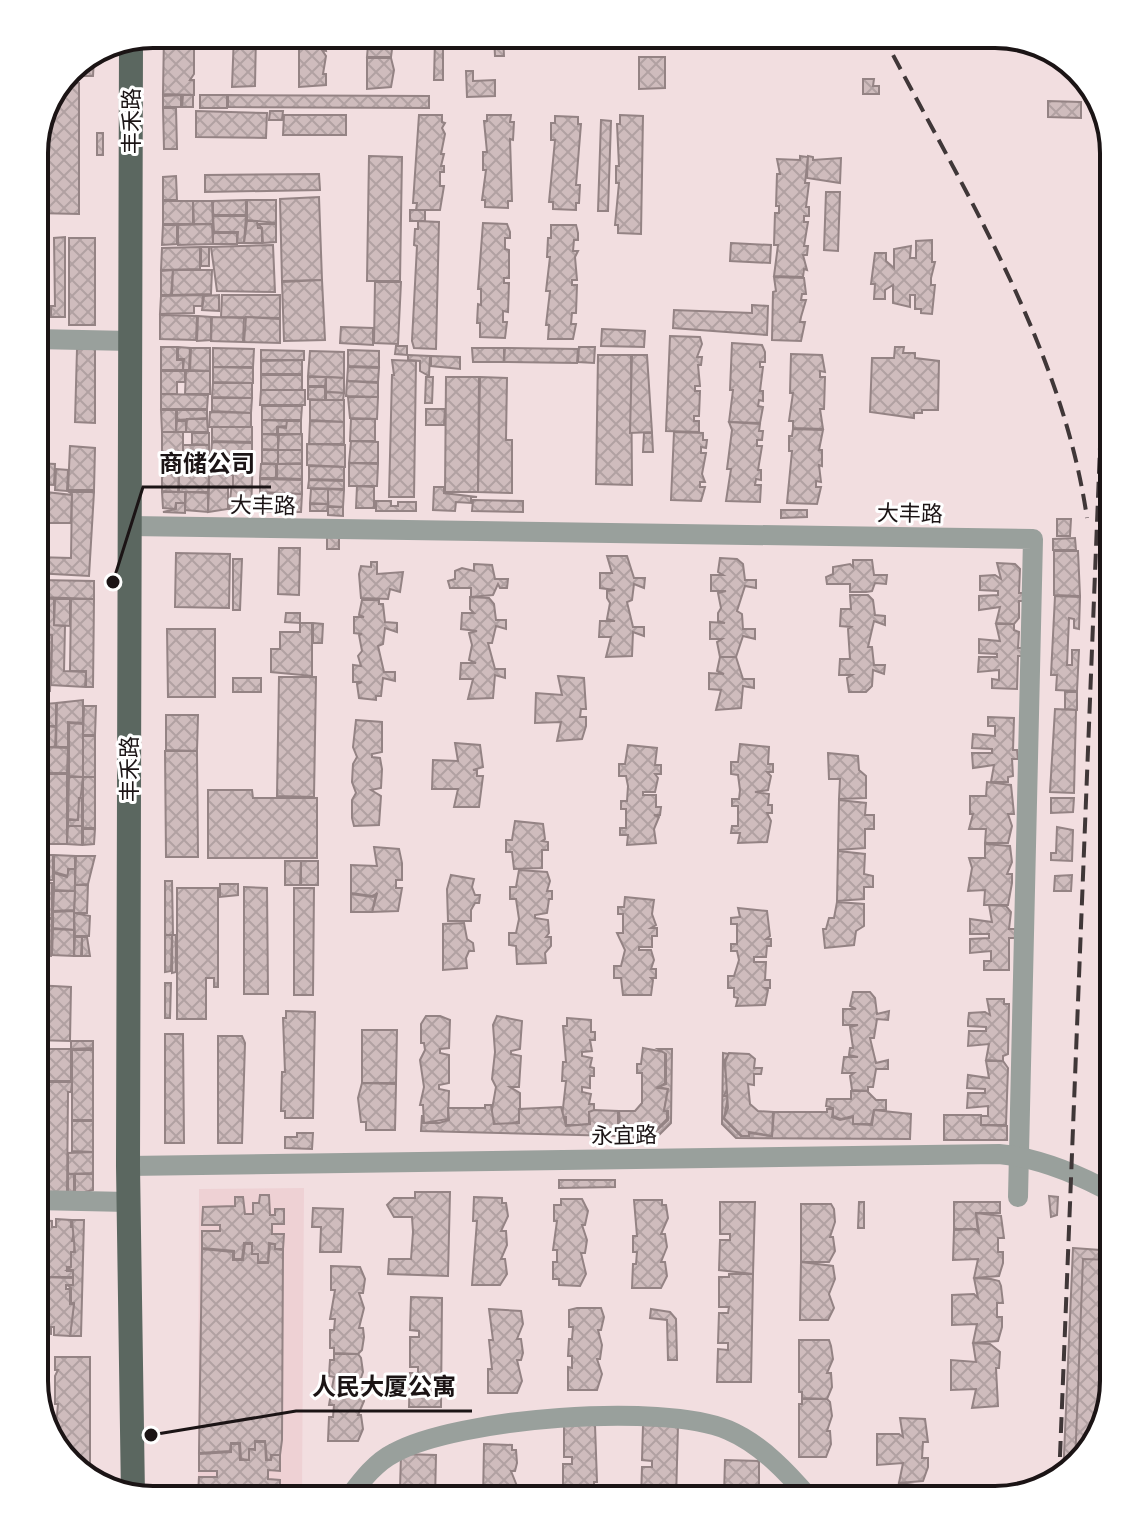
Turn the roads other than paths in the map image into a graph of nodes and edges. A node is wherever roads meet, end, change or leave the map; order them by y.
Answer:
1 (131, 51) edge
2 (48, 339) edge
3 (131, 341) junction
4 (129, 526) junction
5 (1018, 1156) junction
6 (128, 1166) junction
7 (1100, 1187) edge
8 (1018, 1197) dead end
9 (48, 1200) edge
10 (128, 1202) junction
11 (133, 1484) edge
12 (359, 1486) edge
13 (799, 1486) edge

1 - 3 main road, 丰禾路
2 - 3 street
3 - 4 main road, 丰禾路
4 - 5 street, 大丰路
4 - 6 main road, 丰禾路
5 - 6 street, 永宜路
5 - 7 street, 永宜路
5 - 8 street, 大丰路
6 - 10 main road, 丰禾路
9 - 10 street
10 - 11 main road, 丰禾路
12 - 13 street

